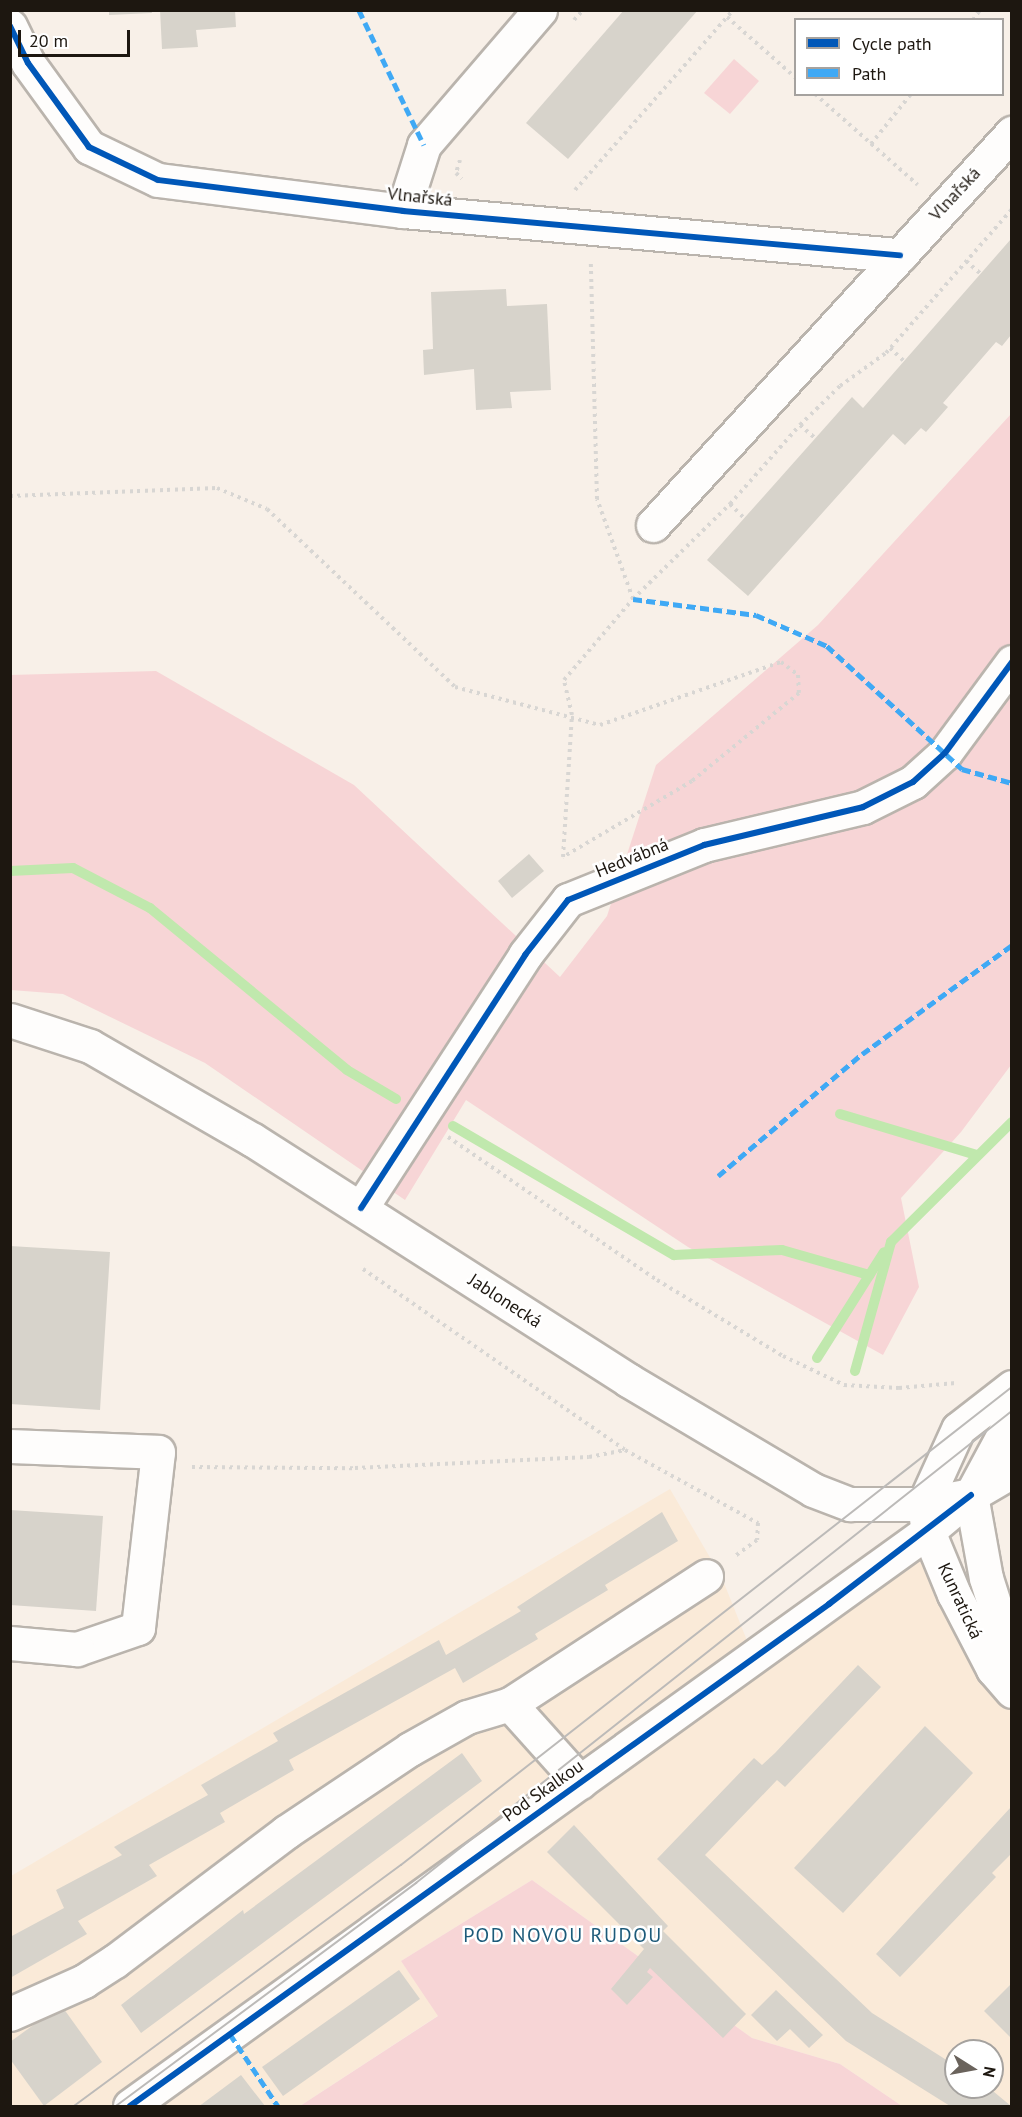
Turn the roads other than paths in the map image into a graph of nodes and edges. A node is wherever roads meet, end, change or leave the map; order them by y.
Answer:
1 (540, 10) edge
2 (10, 26) edge
3 (1011, 133) edge
4 (402, 212) junction
5 (900, 255) junction
6 (653, 525) dead end
7 (1011, 662) edge
8 (10, 1020) edge
9 (361, 1208) junction
10 (1011, 1387) edge
11 (1011, 1419) edge
12 (10, 1446) edge
13 (1011, 1472) edge
14 (971, 1495) junction
15 (926, 1518) junction
16 (706, 1576) road end
17 (10, 1643) edge
18 (1011, 1660) edge
19 (1011, 1691) edge
20 (510, 1704) junction
21 (580, 1782) junction
22 (10, 2014) edge
23 (130, 2106) edge

1 - 4 street, Vlnařská
2 - 4 street, Vlnařská
3 - 5 street, Vlnařská
4 - 5 street, Vlnařská
5 - 6 street, Vlnařská
7 - 9 street, Hedvábná
8 - 9 street, Jablonecká
9 - 15 street, Jablonecká
10 - 15 street
11 - 14 street
12 - 17 street
13 - 14 street, Jablonecká
14 - 15 street, Jablonecká
14 - 18 street, Kunratická
15 - 19 street, Kunratická
15 - 21 street, Pod Skalkou
16 - 20 street
20 - 21 street
20 - 22 street
21 - 23 street, Pod Skalkou

